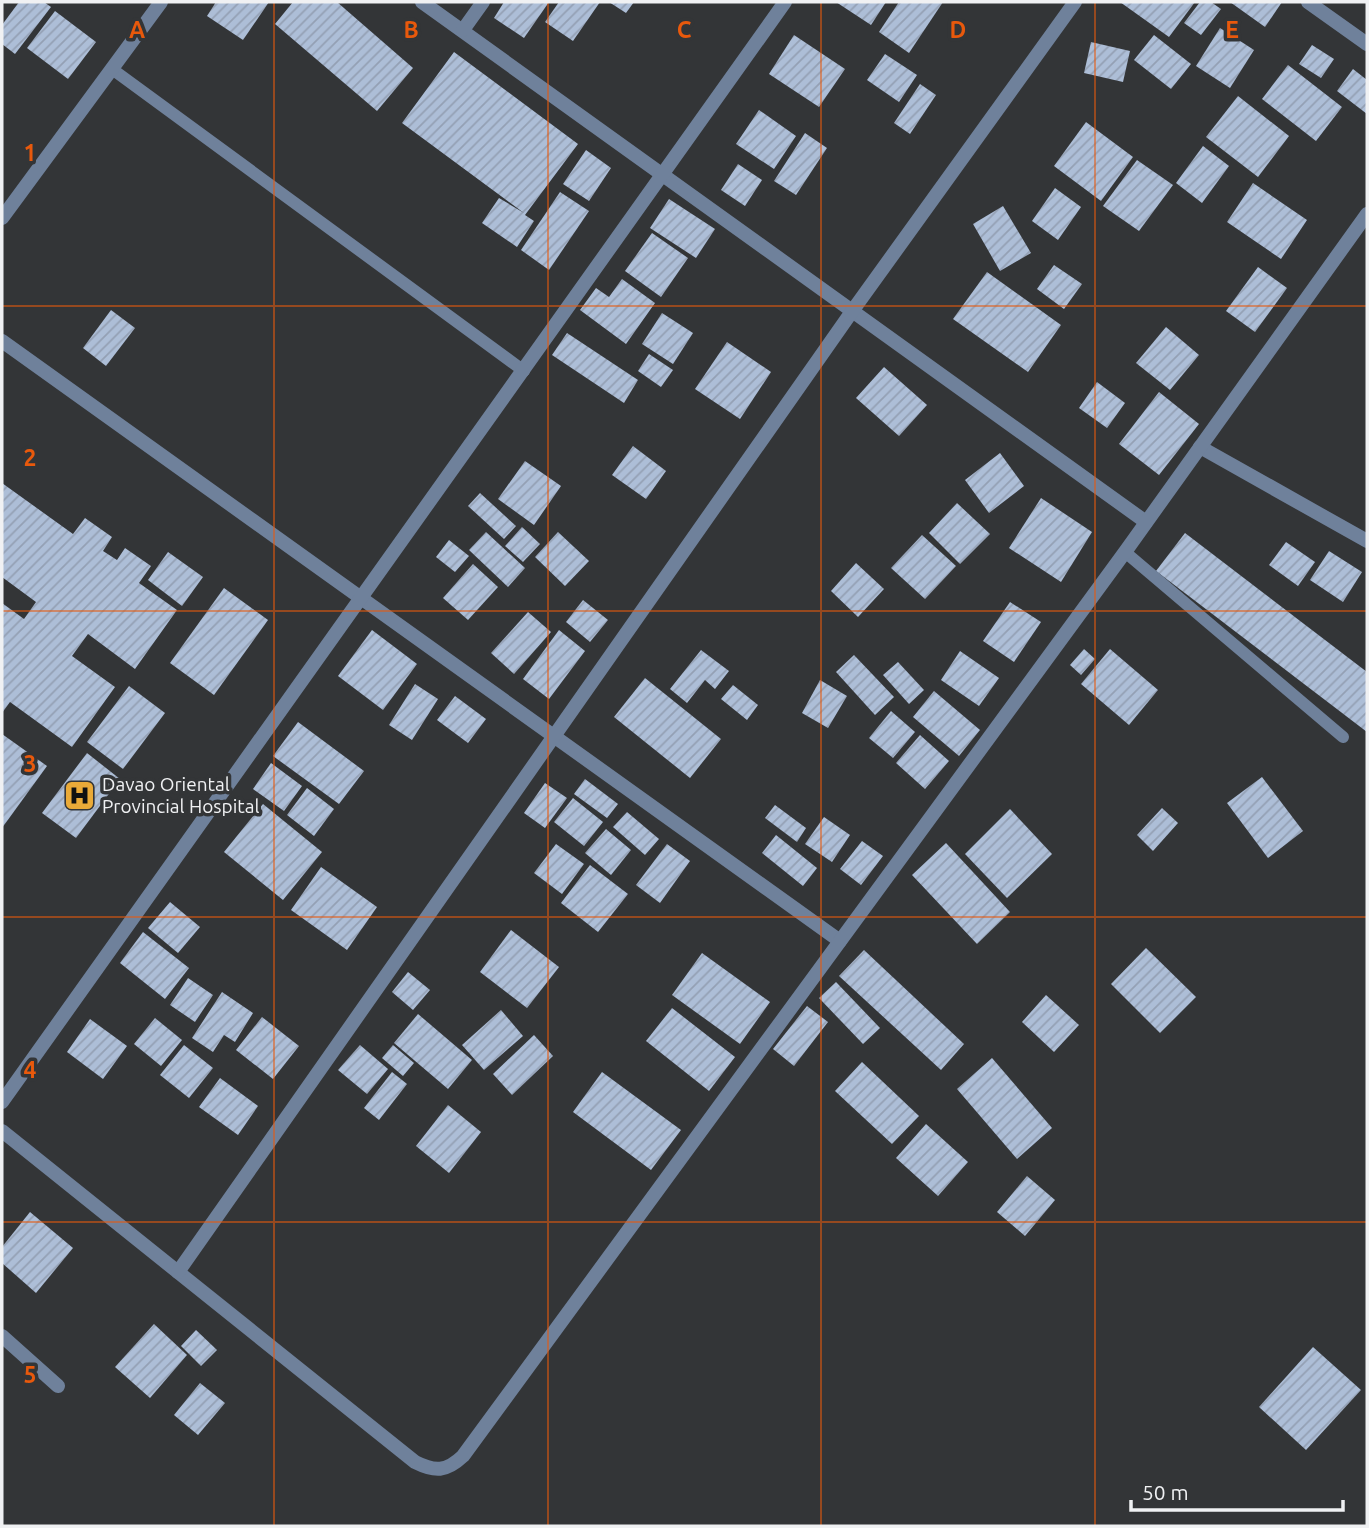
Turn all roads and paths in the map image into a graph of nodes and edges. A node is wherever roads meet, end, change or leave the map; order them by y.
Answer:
1 (161, 2) edge
2 (422, 2) edge
3 (483, 2) edge
4 (785, 2) edge
5 (1075, 2) edge
6 (1308, 2) edge
7 (463, 30) junction
8 (1367, 44) edge
9 (112, 69) junction
10 (664, 173) junction
11 (1367, 214) edge
12 (2, 218) edge
13 (853, 310) junction
14 (2, 341) edge
15 (524, 370) junction
16 (1200, 447) junction
17 (1146, 522) junction
18 (1367, 541) edge
19 (1125, 552) junction
20 (361, 599) junction
21 (554, 737) junction
22 (1343, 737) dead end
23 (840, 941) junction
24 (2, 1102) edge
25 (2, 1131) edge
26 (178, 1272) junction
27 (2, 1336) edge
28 (58, 1386) dead end

1 - 9 street
2 - 7 street
3 - 7 street
4 - 10 street
5 - 13 street
6 - 8 street
7 - 10 street
9 - 12 street
9 - 15 lane
10 - 13 street
10 - 15 street
11 - 16 street
13 - 17 street
13 - 21 street
14 - 20 street
15 - 20 street
16 - 17 street
16 - 18 street
17 - 19 street
19 - 22 lane
19 - 23 street
20 - 21 street
20 - 24 street
21 - 23 street
21 - 26 street
23 - 26 street
25 - 26 street
27 - 28 street

